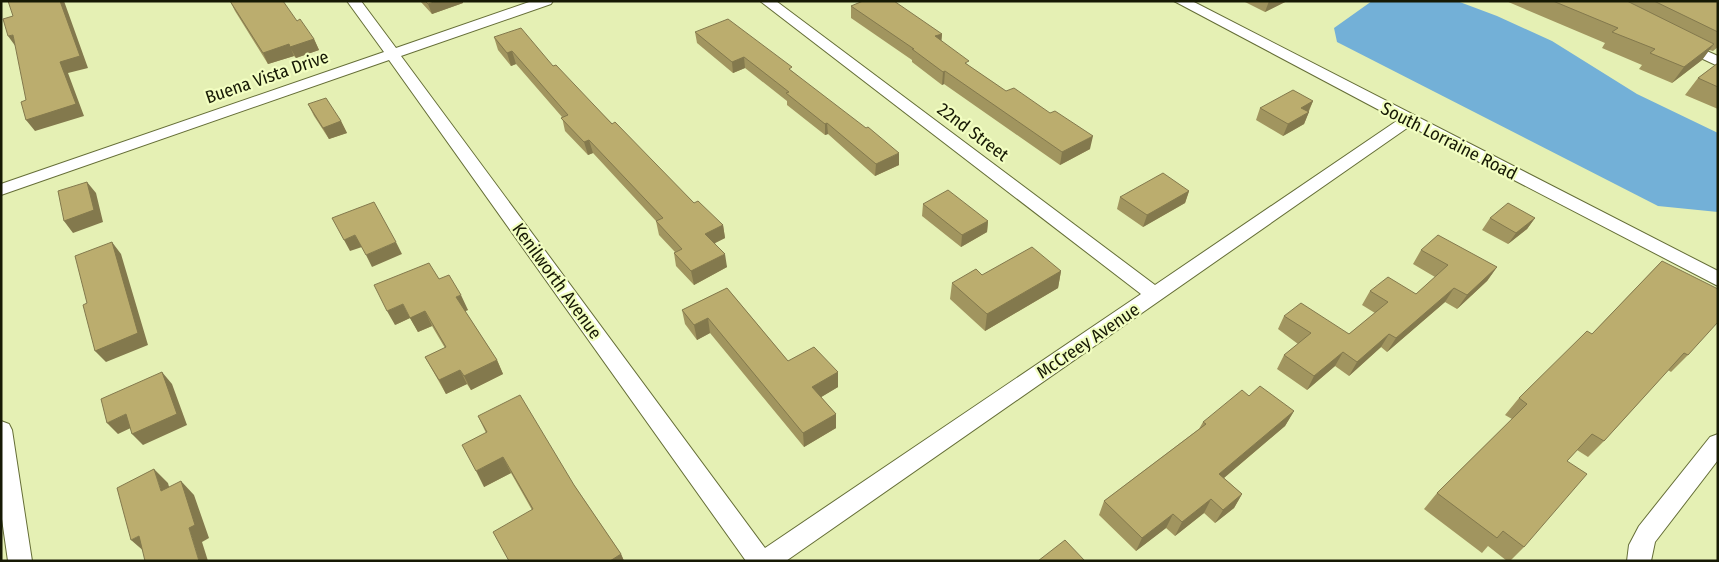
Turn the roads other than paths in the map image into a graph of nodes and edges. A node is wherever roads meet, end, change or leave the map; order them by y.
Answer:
1 (354, 1) edge
2 (546, 1) edge
3 (767, 1) edge
4 (1181, 1) edge
5 (1666, 36) edge
6 (393, 53) junction
7 (1718, 62) edge
8 (1409, 120) junction
9 (1, 190) edge
10 (1718, 279) edge
11 (1155, 295) junction
12 (1, 430) edge
13 (1718, 443) edge
14 (20, 561) edge
15 (760, 561) edge
16 (766, 561) edge
17 (1639, 561) edge

1 - 6 street, Kenilworth Avenue
2 - 6 street, Buena Vista Drive
3 - 11 street, 22nd Street
4 - 8 street, South Lorraine Road
5 - 7 street
6 - 9 street, Buena Vista Drive
6 - 15 street, Kenilworth Avenue
8 - 10 street, South Lorraine Road
8 - 11 street, McCreey Avenue
11 - 16 street, McCreey Avenue
12 - 14 street
13 - 17 street

